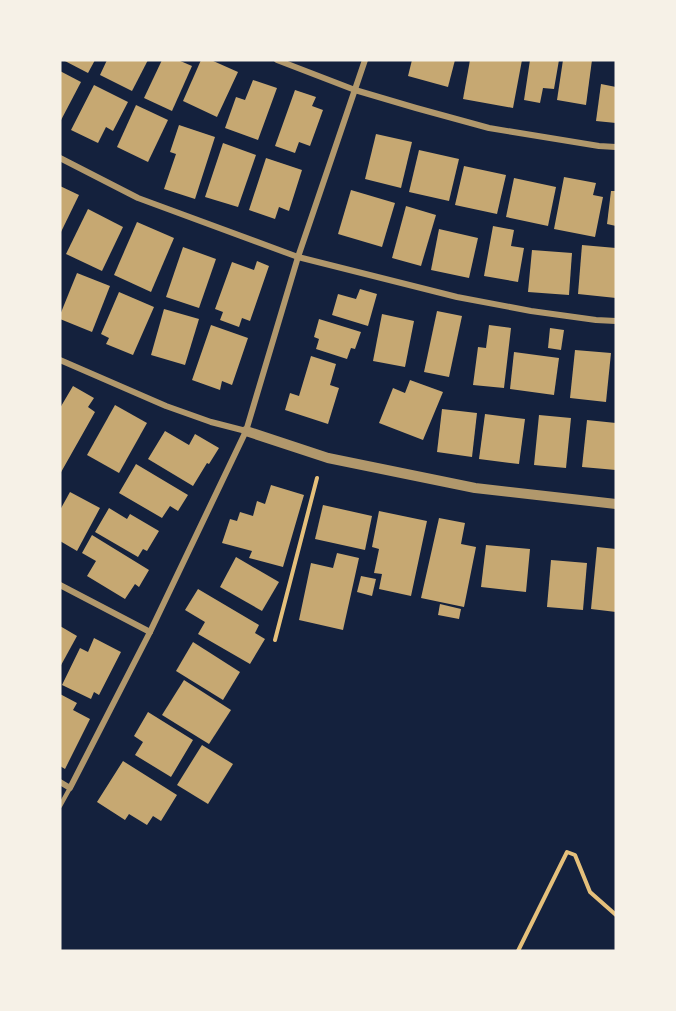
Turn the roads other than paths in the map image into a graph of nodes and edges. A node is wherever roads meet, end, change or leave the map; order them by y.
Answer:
1 (277, 60) edge
2 (365, 60) edge
3 (355, 90) junction
4 (616, 147) edge
5 (60, 158) edge
6 (298, 257) junction
7 (616, 321) edge
8 (60, 360) edge
9 (246, 431) junction
10 (616, 504) edge
11 (60, 585) edge
12 (150, 632) junction
13 (60, 782) edge
14 (70, 788) junction
15 (60, 806) edge

1 - 3 street
2 - 3 street
3 - 4 street
3 - 6 street
5 - 6 street
6 - 7 street
6 - 9 street
8 - 9 street
9 - 10 street
9 - 12 street
11 - 12 street
12 - 14 street
13 - 14 street
14 - 15 lane

